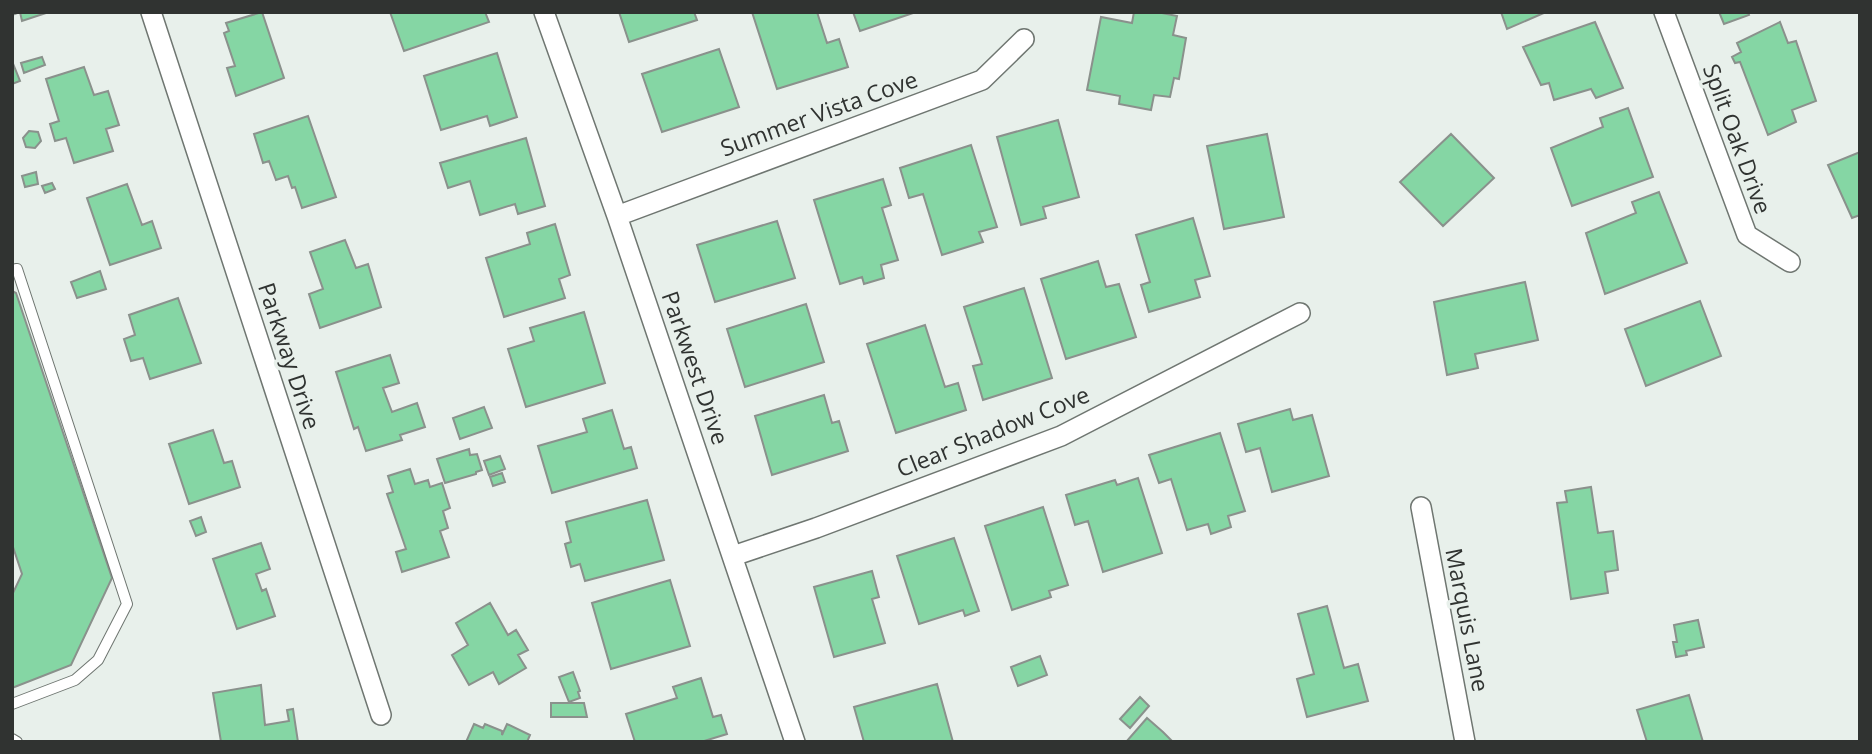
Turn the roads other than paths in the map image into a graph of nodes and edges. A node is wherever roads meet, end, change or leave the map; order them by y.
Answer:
1 (151, 12) edge
2 (544, 12) edge
3 (1664, 12) edge
4 (1024, 39) dead end
5 (617, 215) junction
6 (1790, 262) dead end
7 (12, 270) edge
8 (1300, 313) dead end
9 (1421, 507) dead end
10 (733, 556) junction
11 (12, 704) edge
12 (381, 715) dead end
13 (12, 739) edge
14 (17, 742) edge
15 (795, 742) edge
16 (1465, 742) edge

1 - 12 street, Parkway Drive
2 - 5 street, Parkwest Drive
3 - 6 street, Split Oak Drive
4 - 5 street, Summer Vista Cove
5 - 10 street, Parkwest Drive
7 - 11 lane
8 - 10 street, Clear Shadow Cove
9 - 16 street, Marquis Lane
10 - 15 street, Parkwest Drive
13 - 14 lane

